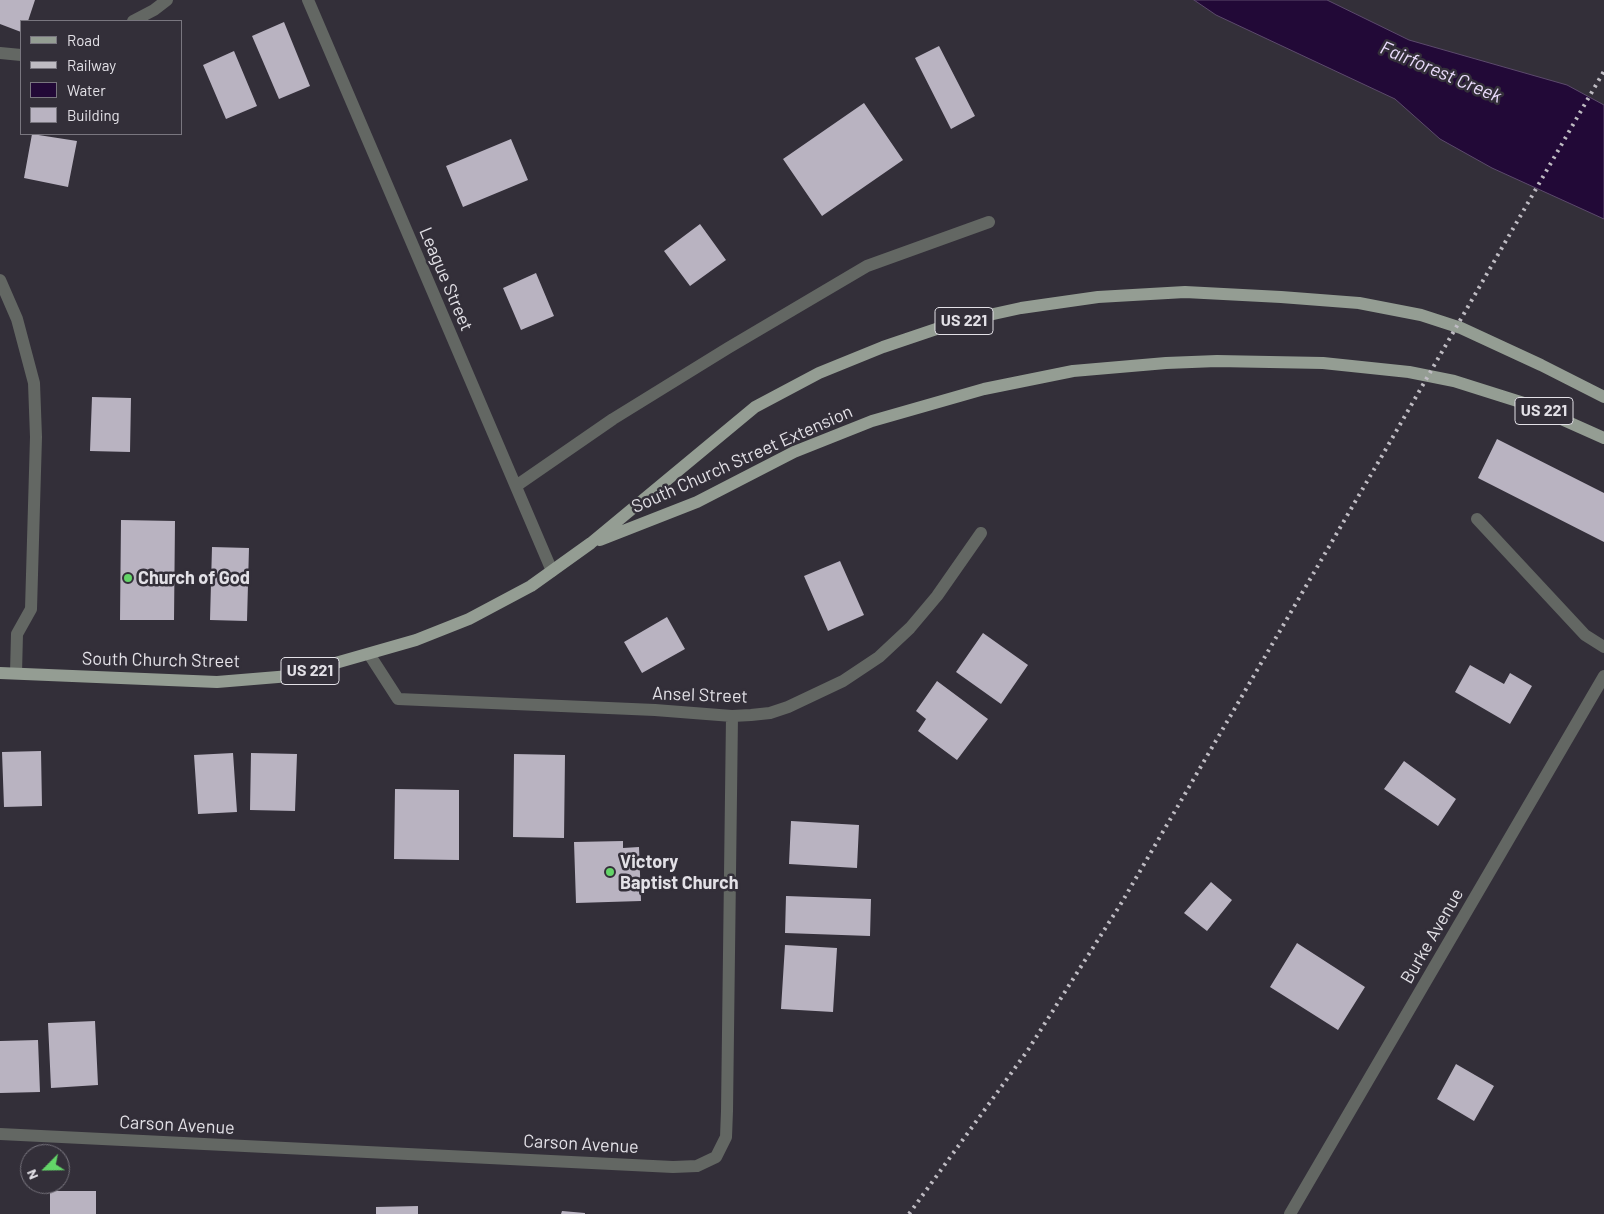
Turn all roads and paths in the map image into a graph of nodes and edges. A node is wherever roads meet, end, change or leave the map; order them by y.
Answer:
1 (167, 0) edge
2 (308, 0) edge
3 (136, 20) edge
4 (0, 54) edge
5 (20, 54) edge
6 (990, 222) dead end
7 (0, 280) edge
8 (1604, 397) edge
9 (1604, 438) edge
10 (516, 486) junction
11 (1477, 519) dead end
12 (981, 533) dead end
13 (591, 544) junction
14 (552, 571) junction
15 (1604, 647) edge
16 (369, 654) junction
17 (0, 673) edge
18 (16, 673) junction
19 (1604, 676) edge
20 (732, 716) junction
21 (0, 1134) edge
22 (1290, 1214) edge

1 - 3 street
2 - 10 street, League Street
4 - 5 street
6 - 10 street
7 - 18 street
8 - 13 main road, South Church Street Extension / US 221
9 - 13 main road, South Church Street Extension / US 221
10 - 14 street, League Street
11 - 15 street
12 - 20 street, Ansel Street
13 - 14 main road, South Church Street / US 221
14 - 16 main road, South Church Street / US 221
16 - 18 main road, South Church Street / US 221
16 - 20 street, Ansel Street
17 - 18 main road, South Church Street / US 221
19 - 22 street, Burke Avenue
20 - 21 street, Carson Avenue

